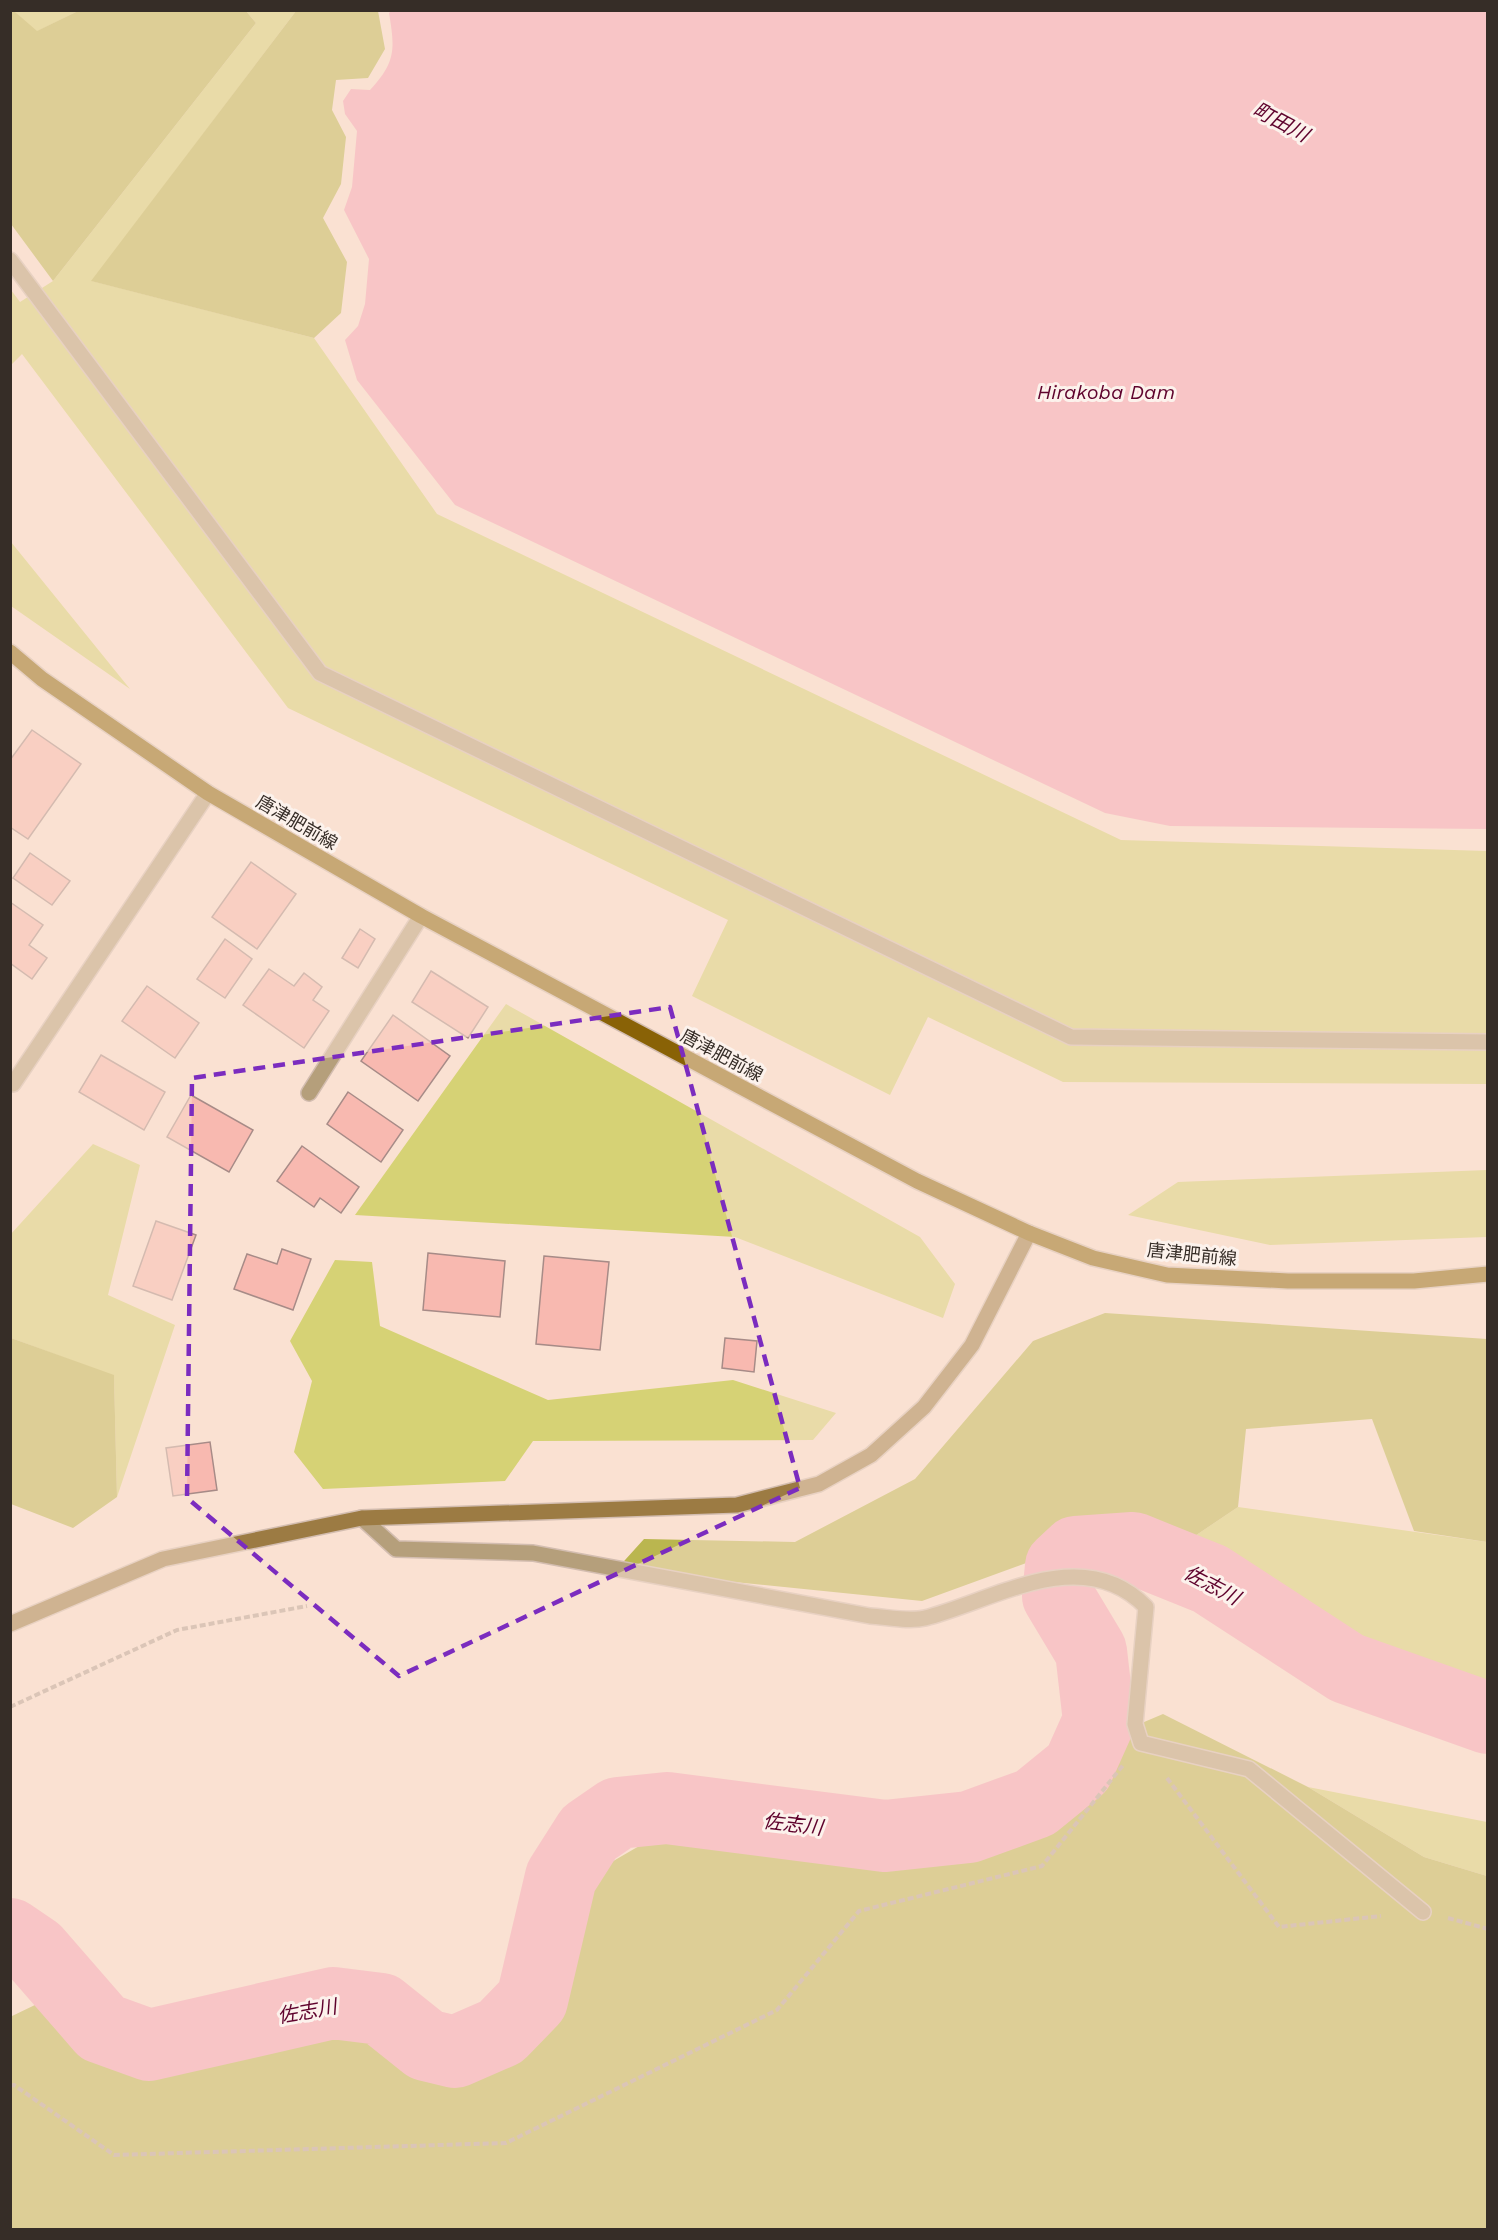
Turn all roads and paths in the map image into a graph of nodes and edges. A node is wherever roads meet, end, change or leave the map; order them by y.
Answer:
1 (10, 260) edge
2 (10, 652) edge
3 (208, 793) junction
4 (421, 916) junction
5 (1488, 1042) edge
6 (10, 1082) edge
7 (309, 1093) dead end
8 (1029, 1233) junction
9 (1488, 1274) edge
10 (362, 1518) junction
11 (306, 1606) dead end
12 (10, 1624) edge
13 (10, 1707) edge
14 (1141, 1743) junction
15 (1423, 1912) junction
16 (1488, 1929) edge
17 (10, 2086) edge

1 - 5 street
2 - 3 main road, 唐津肥前線
3 - 4 main road, 唐津肥前線
3 - 6 street
4 - 7 street
4 - 8 main road, 唐津肥前線
8 - 9 main road, 唐津肥前線
8 - 10 street
10 - 12 street
10 - 14 street
11 - 13 path
14 - 15 street
14 - 15 path
14 - 17 path
15 - 16 path

